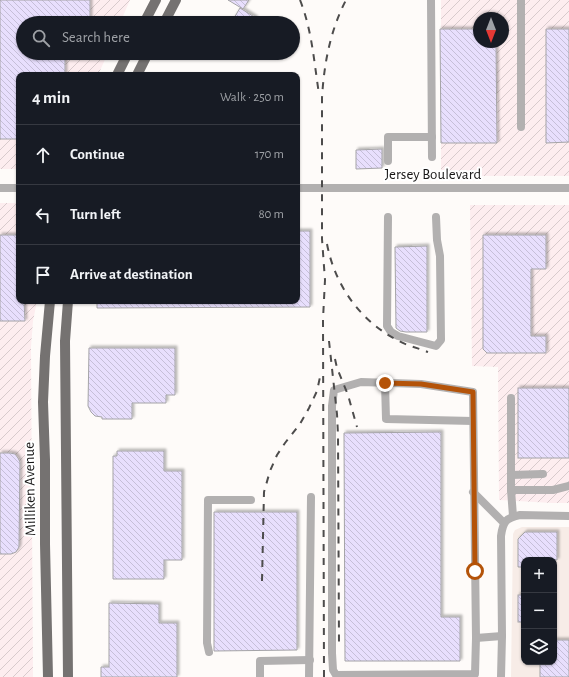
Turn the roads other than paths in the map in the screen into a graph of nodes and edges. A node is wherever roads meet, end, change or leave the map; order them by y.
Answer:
1 (156, 0) edge
2 (176, 0) edge
3 (431, 0) edge
4 (521, 0) edge
5 (148, 16) edge
6 (168, 16) edge
7 (124, 60) edge
8 (144, 60) edge
9 (118, 72) edge
10 (138, 72) edge
11 (521, 127) dead end
12 (432, 137) junction
13 (432, 157) dead end
14 (388, 161) dead end
15 (0, 188) edge
16 (16, 188) edge
17 (300, 188) edge
18 (569, 188) edge
19 (388, 217) dead end
20 (436, 217) dead end
21 (50, 304) edge
22 (68, 304) edge
23 (385, 383) junction
24 (511, 398) dead end
25 (473, 421) junction
26 (543, 474) dead end
27 (511, 475) junction
28 (569, 486) edge
29 (511, 490) junction
30 (474, 492) junction
31 (311, 497) dead end
32 (251, 500) dead end
33 (569, 516) edge
34 (508, 520) junction
35 (502, 636) junction
36 (476, 638) junction
37 (209, 652) dead end
38 (310, 660) junction
39 (425, 676) edge
40 (48, 677) edge
41 (68, 677) edge
42 (260, 677) edge
43 (309, 677) edge
44 (501, 677) edge

1 - 5 main road
2 - 6 main road
3 - 12 street
4 - 11 street
7 - 9 main road
8 - 10 main road
12 - 13 street
12 - 14 street
15 - 16 street
17 - 18 street, Jersey Boulevard
19 - 20 street
21 - 40 main road, Milliken Avenue
22 - 41 main road
23 - 25 street
23 - 25 street
23 - 39 street
24 - 27 street
25 - 30 street
26 - 27 street
27 - 29 street
28 - 29 street
29 - 34 street
30 - 34 street
30 - 36 street
31 - 38 street
32 - 37 street
33 - 34 street
34 - 35 street
35 - 36 street
35 - 44 street
36 - 39 street
38 - 42 street
38 - 43 street

